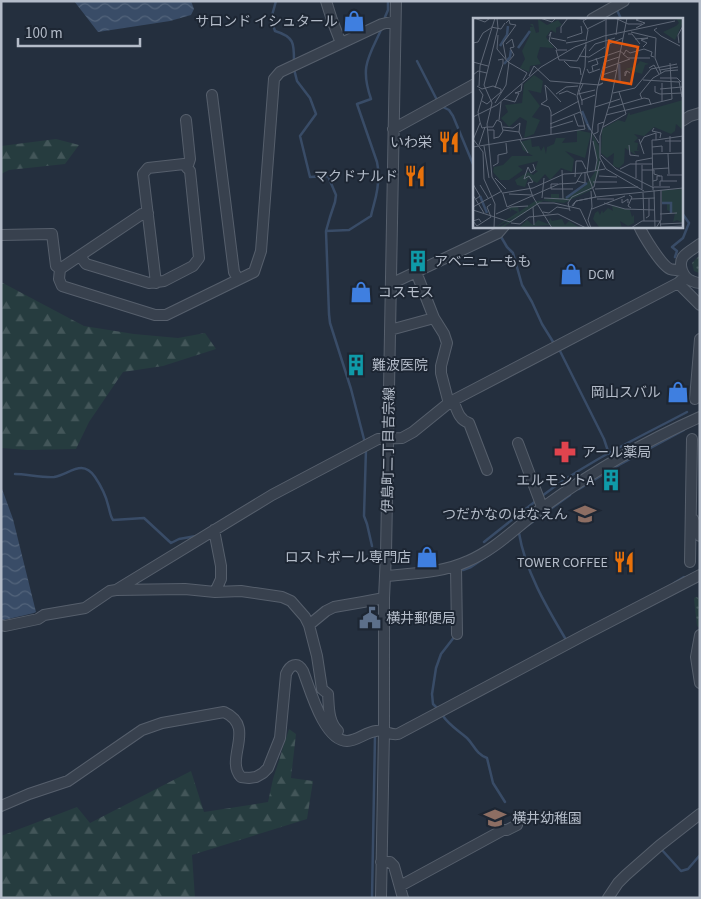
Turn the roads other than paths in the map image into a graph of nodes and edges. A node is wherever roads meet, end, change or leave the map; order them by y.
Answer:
1 (326, 1) edge
2 (396, 1) edge
3 (623, 2) edge
4 (594, 18) edge
5 (395, 22) junction
6 (341, 42) junction
7 (473, 85) edge
8 (212, 95) dead end
9 (700, 112) edge
10 (684, 119) edge
11 (186, 120) dead end
12 (393, 129) junction
13 (187, 168) junction
14 (148, 213) junction
15 (640, 228) edge
16 (500, 230) edge
17 (1, 236) edge
18 (700, 244) edge
19 (80, 256) junction
20 (60, 269) junction
21 (416, 272) junction
22 (682, 277) junction
23 (238, 279) junction
24 (391, 281) junction
25 (156, 282) junction
26 (700, 283) edge
27 (700, 305) edge
28 (434, 318) junction
29 (390, 330) junction
30 (699, 346) edge
31 (695, 399) dead end
32 (450, 401) junction
33 (700, 417) edge
34 (388, 438) junction
35 (692, 440) dead end
36 (517, 443) dead end
37 (487, 470) dead end
38 (700, 488) edge
39 (691, 497) junction
40 (540, 501) junction
41 (691, 515) junction
42 (214, 530) junction
43 (700, 536) edge
44 (690, 562) dead end
45 (456, 566) junction
46 (700, 575) edge
47 (386, 576) junction
48 (116, 590) junction
49 (215, 592) junction
50 (384, 598) junction
51 (309, 624) junction
52 (1, 625) edge
53 (457, 634) dead end
54 (700, 635) edge
55 (698, 660) edge
56 (700, 683) edge
57 (384, 731) junction
58 (342, 740) junction
59 (1, 806) edge
60 (700, 814) edge
61 (516, 825) dead end
62 (381, 862) junction
63 (400, 886) junction
64 (381, 898) edge
65 (403, 898) edge
66 (608, 898) edge

1 - 6 street
2 - 5 street, 伊島町二丁目吉宗線
3 - 4 street
5 - 6 street
5 - 12 street, 伊島町二丁目吉宗線
6 - 23 street
7 - 12 street
8 - 23 street
9 - 10 street
11 - 13 street
12 - 24 street, 伊島町二丁目吉宗線
13 - 14 street
13 - 25 street
14 - 19 street
14 - 25 street
15 - 22 street
16 - 21 street
17 - 20 street
18 - 22 street
19 - 20 street
19 - 25 street
20 - 23 street
21 - 24 street
21 - 28 street
22 - 26 street
22 - 27 street
22 - 32 street
24 - 29 street, 伊島町二丁目吉宗線
28 - 29 street
28 - 32 street
29 - 34 street, 伊島町二丁目吉宗線
30 - 31 street
32 - 34 street
32 - 37 street
33 - 40 street
34 - 42 street
34 - 47 street, 伊島町二丁目吉宗線
35 - 39 street
36 - 40 street
38 - 39 street
39 - 41 street
40 - 45 street
41 - 43 street
41 - 44 street
42 - 48 street
42 - 49 street
45 - 47 street
45 - 53 street
46 - 57 street
47 - 50 street, 伊島町二丁目吉宗線
48 - 49 street
48 - 52 street
49 - 51 street
50 - 51 street
50 - 57 street, 伊島町二丁目吉宗線
51 - 58 street
54 - 55 street
55 - 56 street
57 - 58 street
57 - 62 street, 伊島町二丁目吉宗線
58 - 59 street
60 - 66 street
61 - 63 street
62 - 63 street
62 - 64 street, 伊島町二丁目吉宗線
63 - 65 street

